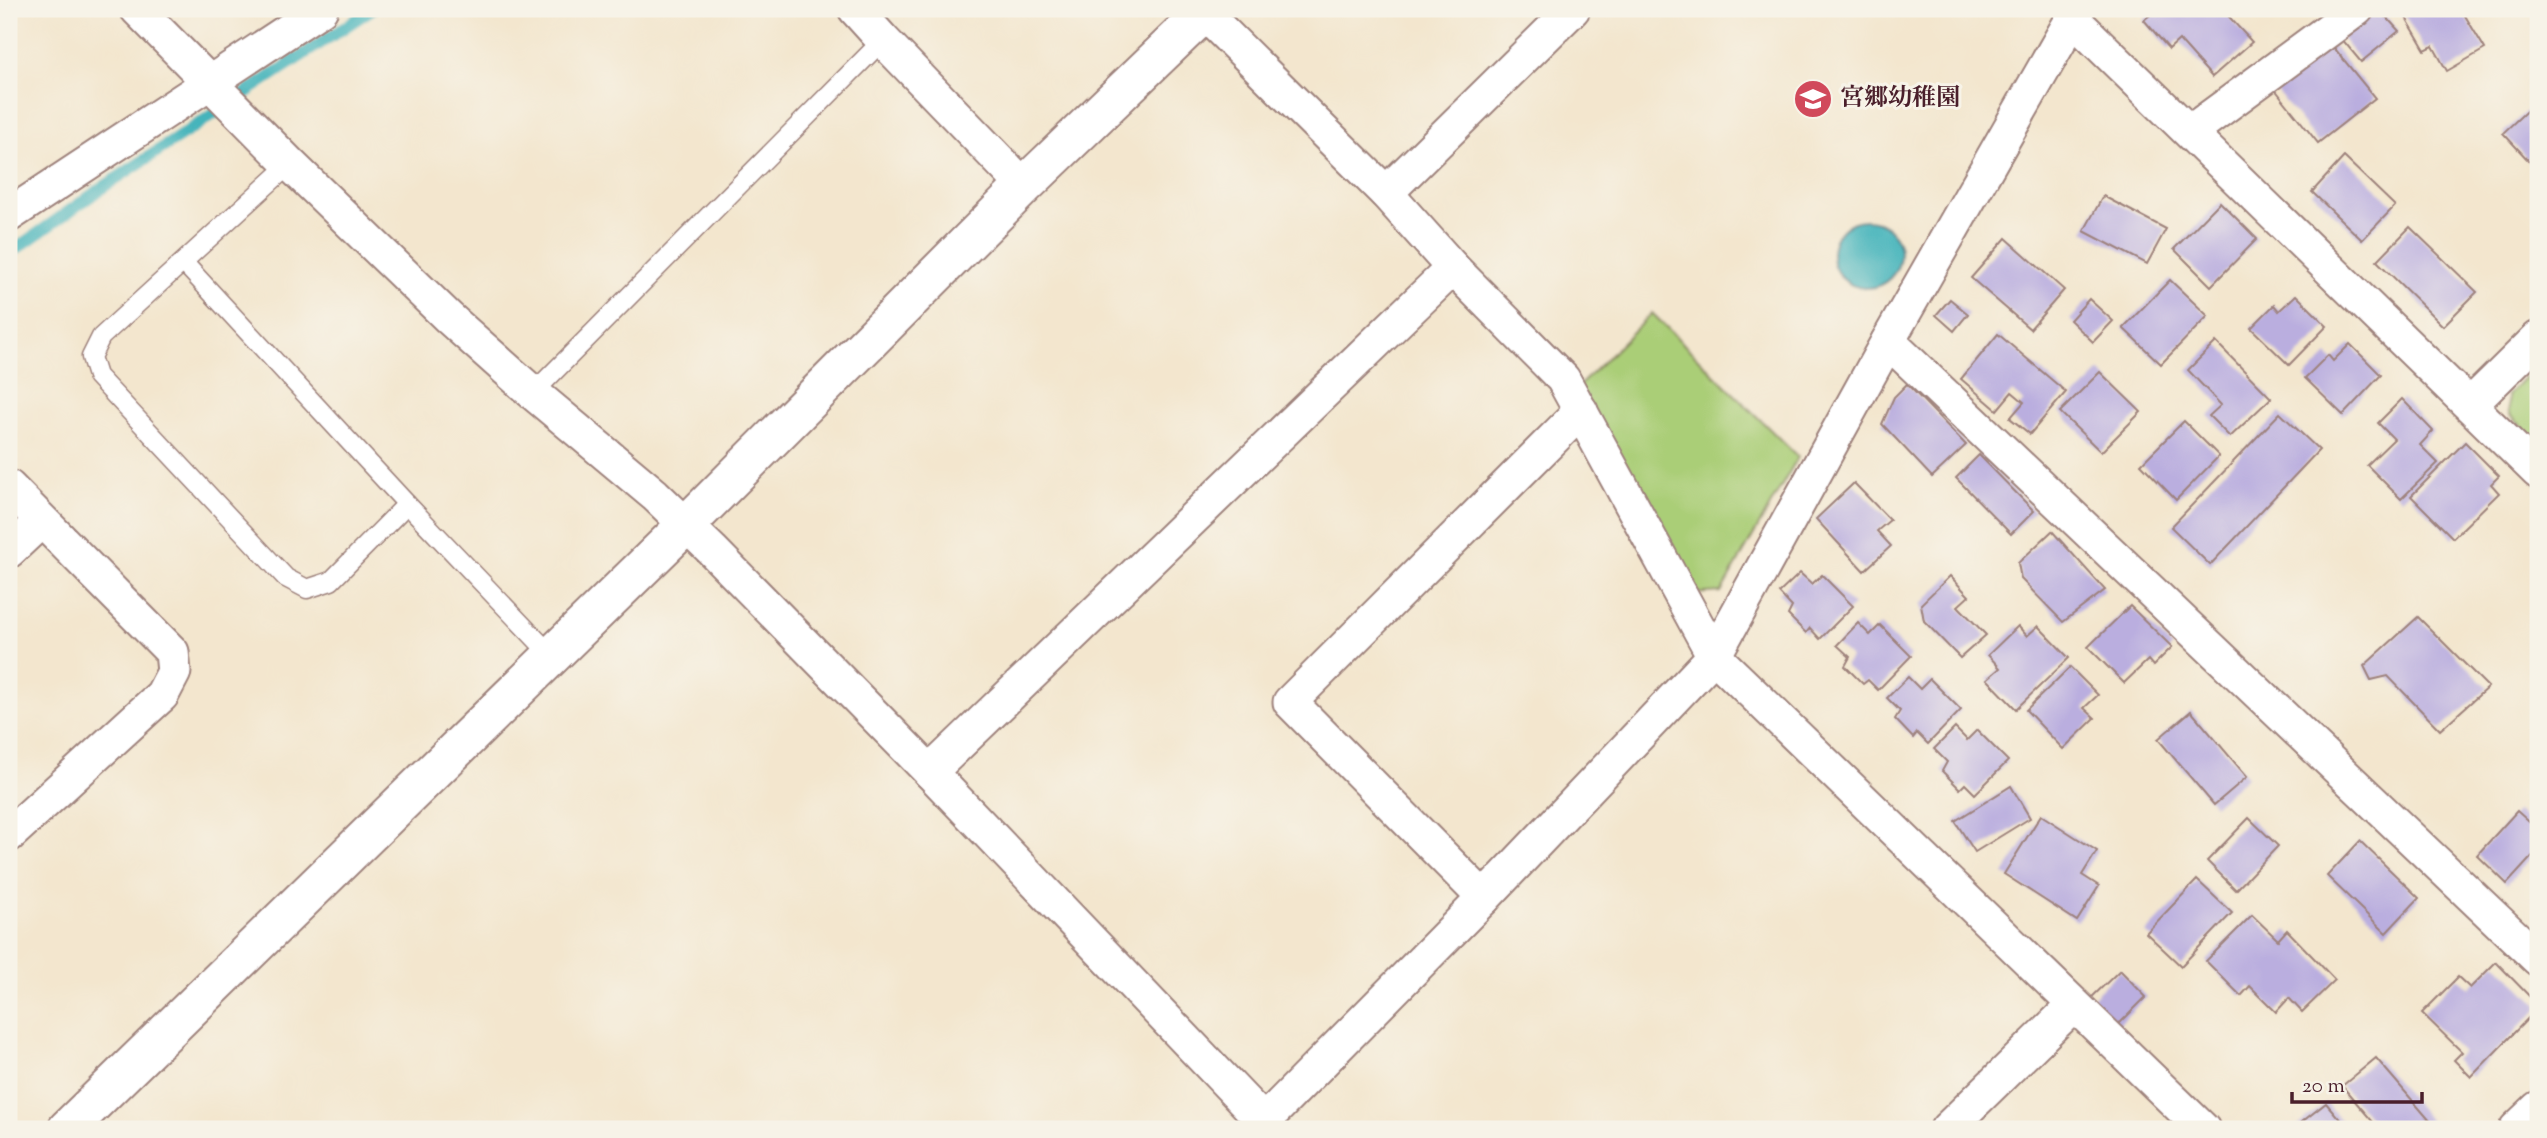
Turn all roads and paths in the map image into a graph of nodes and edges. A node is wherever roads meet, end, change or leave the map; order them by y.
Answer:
1 (137, 9) edge
2 (321, 9) edge
3 (855, 9) edge
4 (1573, 9) edge
5 (2357, 9) edge
6 (1206, 11) edge
7 (2075, 13) edge
8 (883, 40) junction
9 (209, 82) junction
10 (2190, 132) junction
11 (290, 164) junction
12 (1024, 186) junction
13 (1386, 193) junction
14 (9, 215) edge
15 (184, 263) junction
16 (1453, 268) junction
17 (2538, 338) edge
18 (1888, 341) junction
19 (533, 393) junction
20 (2470, 405) junction
21 (1581, 411) junction
22 (2538, 472) edge
23 (9, 487) edge
24 (407, 504) junction
25 (41, 521) junction
26 (686, 525) junction
27 (9, 551) edge
28 (551, 654) junction
29 (1714, 656) junction
30 (930, 772) junction
31 (9, 835) edge
32 (1484, 898) junction
33 (2538, 959) edge
34 (2074, 1005) junction
35 (2538, 1108) edge
36 (1268, 1125) edge
37 (67, 1129) edge
38 (1947, 1129) edge
39 (2203, 1129) edge
40 (2516, 1129) edge

1 - 9 street
2 - 9 street
3 - 8 street
4 - 13 street
5 - 10 street
6 - 12 street
6 - 13 street
7 - 10 street
7 - 18 street
8 - 12 street
8 - 19 lane
9 - 11 street
9 - 14 street
10 - 20 street
11 - 15 lane
11 - 19 street
12 - 26 street
13 - 16 street
15 - 24 lane
15 - 24 lane
16 - 21 street
16 - 30 street
17 - 20 street
18 - 29 street
18 - 33 street
19 - 26 street
20 - 22 street
21 - 29 street
21 - 32 street
23 - 25 street
24 - 28 lane
25 - 27 street
25 - 31 street
26 - 28 street
26 - 30 street
28 - 37 street
29 - 32 street
29 - 34 street
30 - 36 street
32 - 36 street
34 - 38 street
34 - 39 street
35 - 40 street

